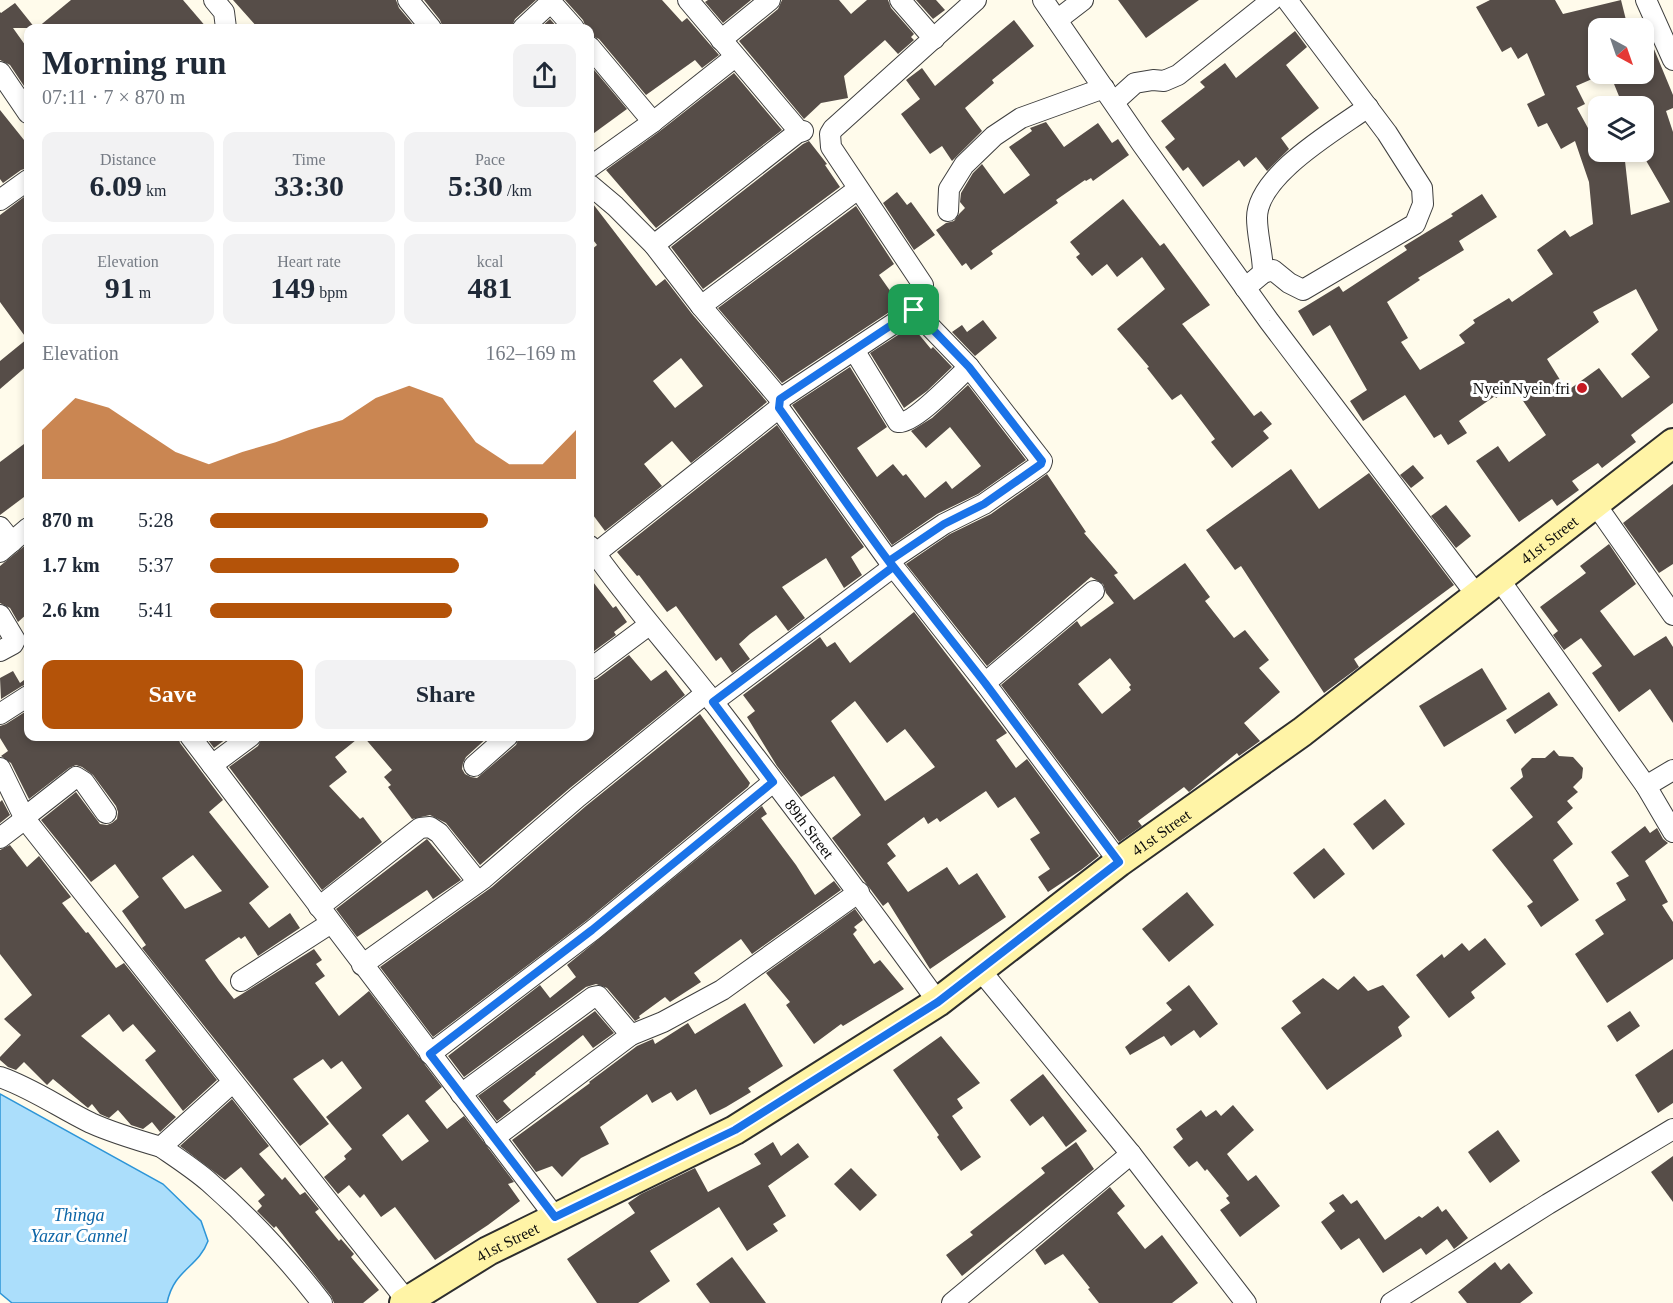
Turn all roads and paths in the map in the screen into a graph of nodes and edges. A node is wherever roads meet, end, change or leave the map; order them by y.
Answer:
1 (408, 0) edge
2 (770, 0) edge
3 (900, 0) edge
4 (976, 0) edge
5 (1043, 0) edge
6 (1083, 0) edge
7 (1272, 0) edge
8 (1287, 0) edge
9 (1646, 0) edge
10 (550, 1) edge
11 (695, 3) edge
12 (1057, 20) junction
13 (428, 24) edge
14 (527, 24) edge
15 (570, 24) edge
16 (934, 39) junction
17 (721, 40) junction
18 (594, 52) edge
19 (735, 57) junction
20 (1673, 60) edge
21 (0, 72) edge
22 (1109, 95) junction
23 (24, 107) edge
24 (1368, 107) junction
25 (653, 122) junction
26 (804, 131) junction
27 (830, 142) junction
28 (594, 164) edge
29 (24, 183) edge
30 (594, 188) edge
31 (858, 189) junction
32 (0, 200) edge
33 (948, 211) dead end
34 (654, 245) junction
35 (1263, 273) junction
36 (1245, 288) junction
37 (701, 306) junction
38 (914, 310) junction
39 (854, 350) junction
40 (969, 367) junction
41 (780, 404) junction
42 (1673, 443) edge
43 (1596, 505) junction
44 (24, 531) edge
45 (4, 540) edge
46 (594, 548) edge
47 (594, 553) edge
48 (891, 564) junction
49 (1488, 588) junction
50 (1094, 591) dead end
51 (0, 615) edge
52 (1673, 615) edge
53 (649, 625) junction
54 (0, 651) edge
55 (594, 666) edge
56 (985, 683) junction
57 (709, 697) junction
58 (24, 699) edge
59 (0, 714) edge
60 (194, 741) edge
61 (243, 741) edge
62 (502, 741) edge
63 (212, 765) junction
64 (474, 766) dead end
65 (0, 768) edge
66 (1673, 770) edge
67 (773, 782) junction
68 (1646, 786) junction
69 (106, 813) dead end
70 (25, 818) junction
71 (1673, 831) edge
72 (0, 838) edge
73 (1119, 862) junction
74 (478, 882) junction
75 (859, 892) junction
76 (318, 907) junction
77 (331, 923) junction
78 (362, 965) junction
79 (981, 971) junction
80 (241, 981) dead end
81 (938, 1002) junction
82 (631, 1035) junction
83 (430, 1054) junction
84 (0, 1077) edge
85 (232, 1082) junction
86 (461, 1094) junction
87 (1673, 1129) edge
88 (494, 1138) junction
89 (160, 1147) junction
90 (1131, 1154) junction
91 (555, 1217) junction
92 (405, 1302) edge
93 (322, 1303) edge
94 (952, 1303) edge
95 (1246, 1303) edge
96 (1391, 1303) edge

1 - 13 street
2 - 17 street
3 - 16 street
4 - 16 street
5 - 12 street
6 - 12 street
7 - 22 street
8 - 24 street
9 - 20 street
10 - 14 street
10 - 15 street
11 - 17 street
12 - 22 street
16 - 27 street
17 - 19 street
18 - 25 street
19 - 25 street
19 - 26 street
21 - 23 street
22 - 33 street
22 - 36 street
24 - 35 street
24 - 35 street
25 - 28 street
26 - 27 street
26 - 34 street
27 - 31 street
29 - 32 street
30 - 34 street
31 - 37 street
31 - 38 street
34 - 37 street
35 - 36 street
36 - 49 street
37 - 41 street
38 - 39 street
38 - 40 street
39 - 40 street
39 - 41 street
40 - 48 street
41 - 46 street
41 - 48 street
42 - 43 main road, 41st Street
43 - 49 main road, 41st Street
43 - 52 street
44 - 45 street
47 - 53 street, 89th Street
48 - 56 street
48 - 57 street
49 - 68 street
49 - 73 main road, 41st Street
50 - 56 street
51 - 54 street
53 - 55 street
53 - 57 street, 89th Street
56 - 73 street
57 - 67 street, 89th Street
57 - 74 street
58 - 59 street
60 - 63 street
61 - 63 street
62 - 64 street
63 - 76 street
65 - 70 street
66 - 68 street
67 - 75 street, 89th Street
67 - 83 street
68 - 71 street
69 - 70 street
70 - 72 street
70 - 85 street
73 - 79 main road, 41st Street
74 - 76 street
74 - 78 street
75 - 81 street, 89th Street
75 - 82 street
76 - 77 street
77 - 78 street
77 - 80 street
78 - 83 street
79 - 81 main road, 41st Street
79 - 90 street
81 - 91 main road, 41st Street
82 - 86 street
82 - 88 street
83 - 86 street
84 - 89 street
85 - 89 street
85 - 92 street
86 - 88 street
87 - 96 street
88 - 91 street
89 - 93 street
90 - 94 street
90 - 95 street
91 - 92 main road, 41st Street

